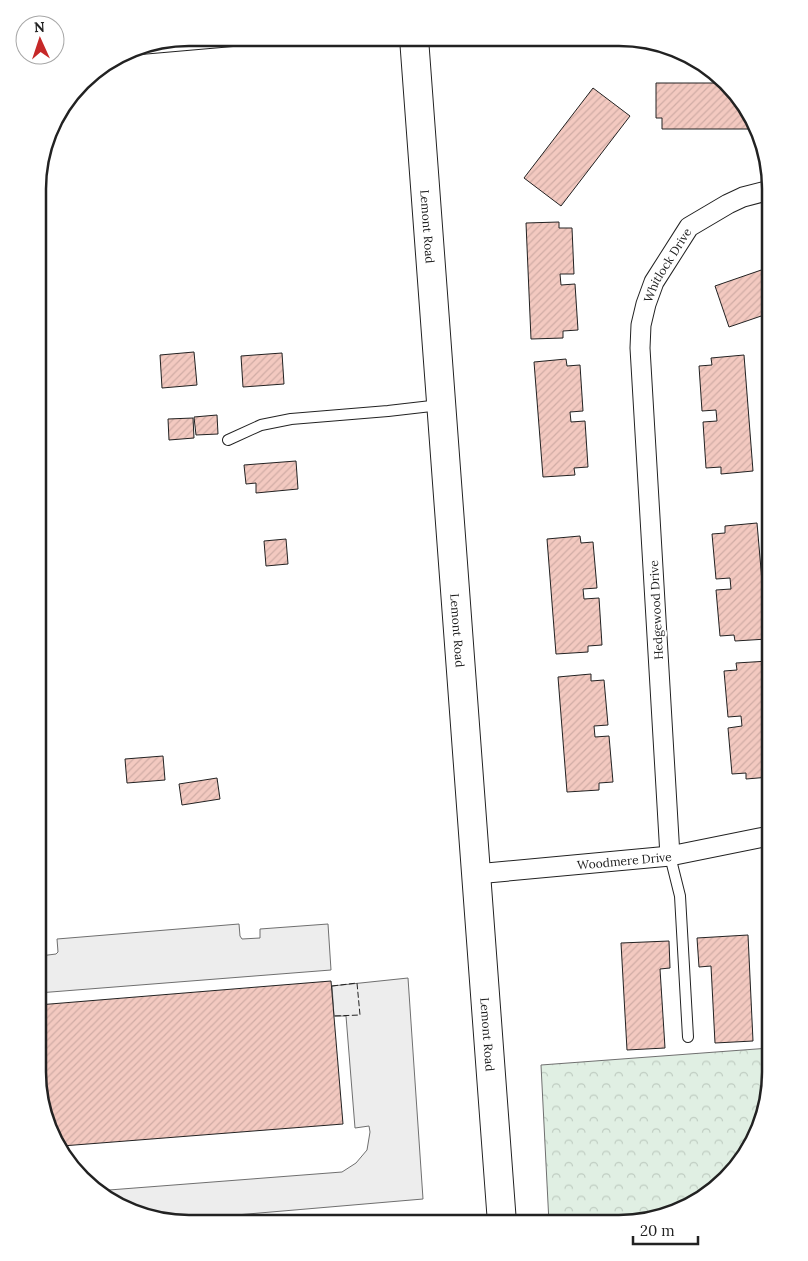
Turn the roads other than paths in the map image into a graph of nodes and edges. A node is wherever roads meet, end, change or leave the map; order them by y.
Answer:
1 (415, 46) edge
2 (762, 192) edge
3 (641, 364) joint
4 (441, 405) junction
5 (228, 440) dead end
6 (761, 838) edge
7 (670, 856) junction
8 (476, 874) junction
9 (688, 1038) dead end
10 (501, 1215) edge

1 - 4 main road, Lemont Road
2 - 3 street, Whitlock Drive
3 - 7 street, Hedgewood Drive
4 - 5 lane
4 - 8 main road, Lemont Road
6 - 7 street, Woodmere Drive
7 - 8 street, Woodmere Drive
7 - 9 lane
8 - 10 main road, Lemont Road

